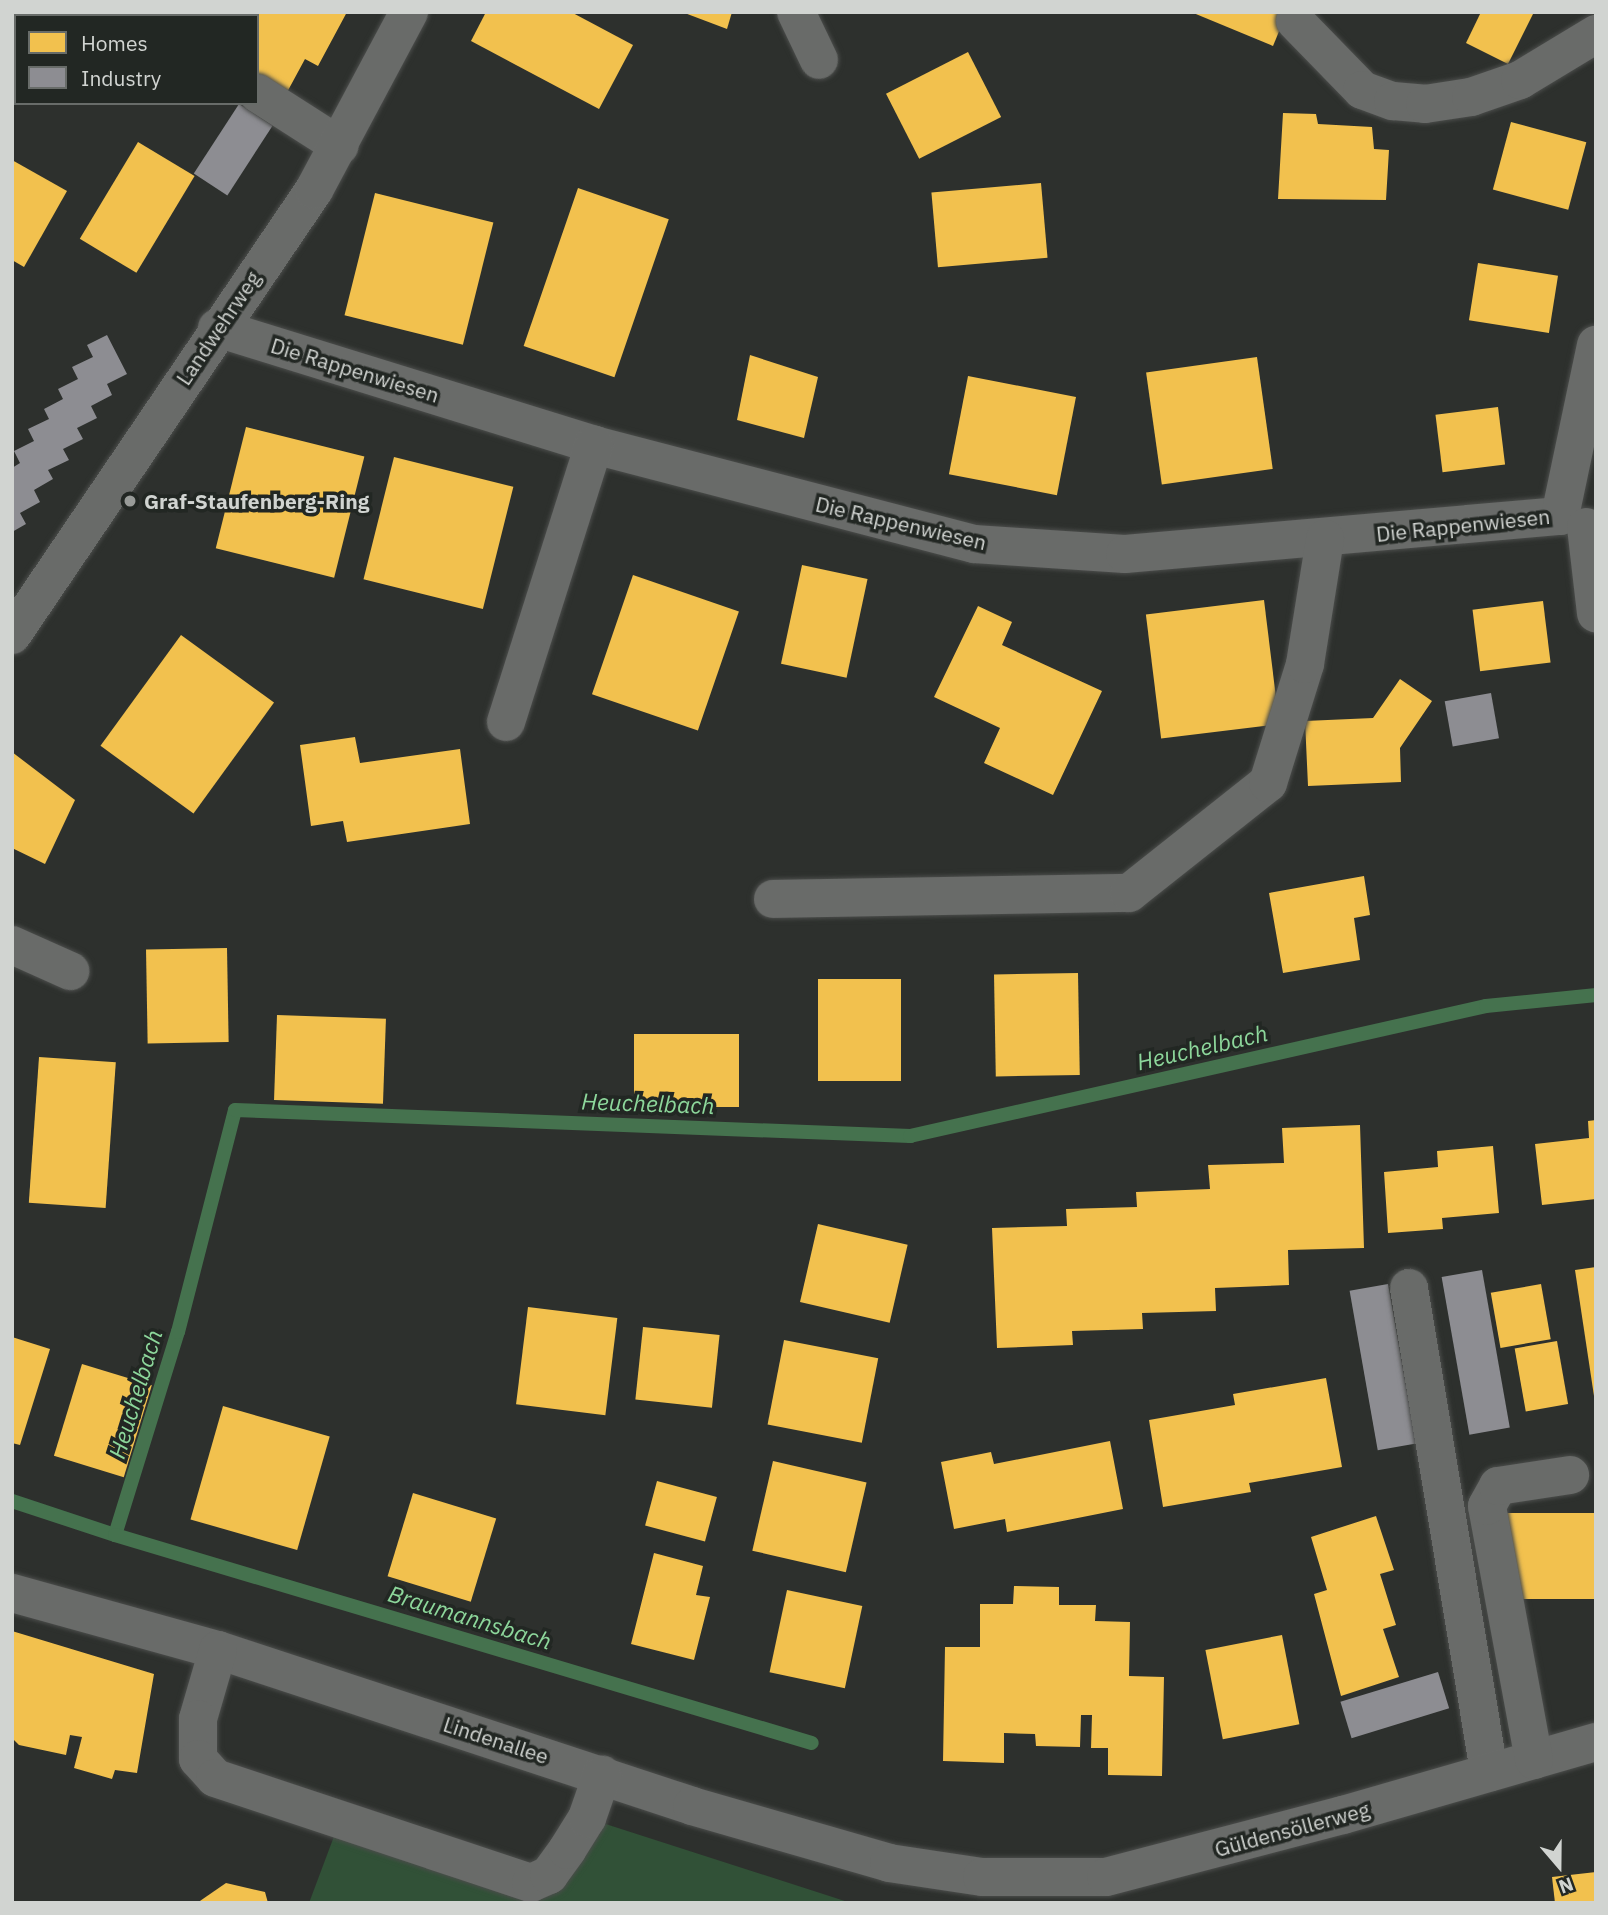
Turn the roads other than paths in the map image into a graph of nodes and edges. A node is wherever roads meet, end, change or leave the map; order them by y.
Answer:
1 (409, 12) edge
2 (796, 12) edge
3 (1295, 21) dead end
4 (1596, 34) edge
5 (819, 60) dead end
6 (259, 94) edge
7 (340, 146) junction
8 (217, 328) junction
9 (1596, 345) edge
10 (594, 445) junction
11 (1580, 523) edge
12 (1325, 539) junction
13 (1596, 613) edge
14 (12, 635) edge
15 (506, 722) dead end
16 (773, 899) dead end
17 (12, 945) edge
18 (70, 971) dead end
19 (1409, 1288) dead end
20 (1570, 1475) dead end
21 (12, 1592) edge
22 (218, 1650) junction
23 (1596, 1742) edge
24 (1534, 1760) junction
25 (1489, 1772) junction
26 (602, 1775) junction
27 (981, 1890) edge

1 - 7 street, Landwehrweg
2 - 5 street
3 - 4 street
6 - 7 street
7 - 8 street, Landwehrweg
8 - 10 street, Die Rappenwiesen
8 - 14 street, Landwehrweg
9 - 11 street, Die Rappenwiesen
10 - 12 street, Die Rappenwiesen
10 - 15 street
11 - 12 street, Die Rappenwiesen
11 - 13 street
12 - 16 street
17 - 18 street
19 - 25 street
20 - 24 street
21 - 22 street, Lindenallee
22 - 26 street, Lindenallee
22 - 26 street
23 - 24 street, Güldensöllerweg
24 - 25 street, Güldensöllerweg
25 - 27 street, Güldensöllerweg
26 - 27 street, Lindenallee

